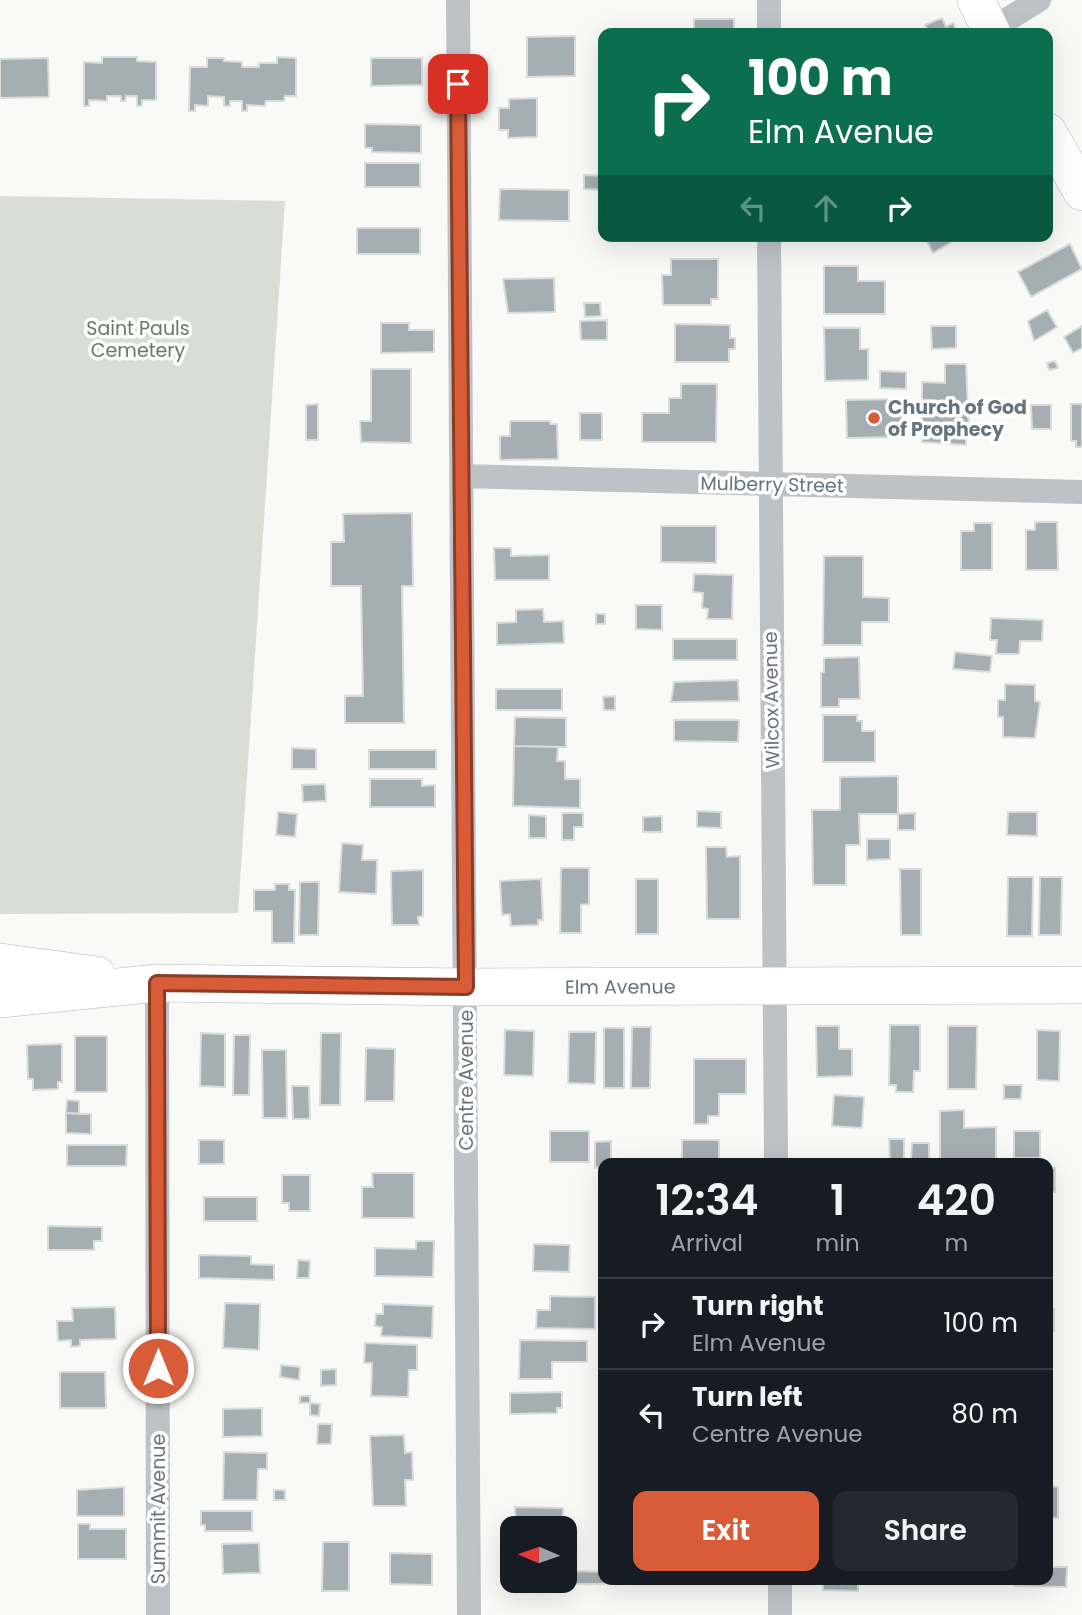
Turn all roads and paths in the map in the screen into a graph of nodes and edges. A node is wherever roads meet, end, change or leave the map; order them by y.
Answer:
1 (458, 0) edge
2 (769, 0) edge
3 (1039, 0) edge
4 (986, 21) edge
5 (769, 28) edge
6 (1053, 141) edge
7 (1082, 192) edge
8 (769, 242) edge
9 (463, 476) junction
10 (769, 484) junction
11 (1082, 492) edge
12 (0, 962) edge
13 (157, 983) junction
14 (1082, 985) edge
15 (774, 986) junction
16 (466, 987) junction
17 (0, 999) edge
18 (776, 1158) edge
19 (780, 1585) edge
20 (158, 1615) edge
21 (469, 1615) edge
22 (780, 1615) edge

1 - 9 street, Centre Avenue
2 - 5 street
3 - 4 street
6 - 7 main road
8 - 10 street, Wilcox Avenue
9 - 10 street, Mulberry Street
9 - 16 street, Centre Avenue
10 - 11 street, Mulberry Street
10 - 15 street, Wilcox Avenue
12 - 13 main road, Elm Avenue
13 - 16 main road, Elm Avenue
13 - 17 main road, Elm Avenue
13 - 20 street, Summit Avenue
14 - 15 main road, Elm Avenue
15 - 16 main road, Elm Avenue
15 - 18 street, Wilcox Avenue
16 - 21 street, Centre Avenue
19 - 22 street

